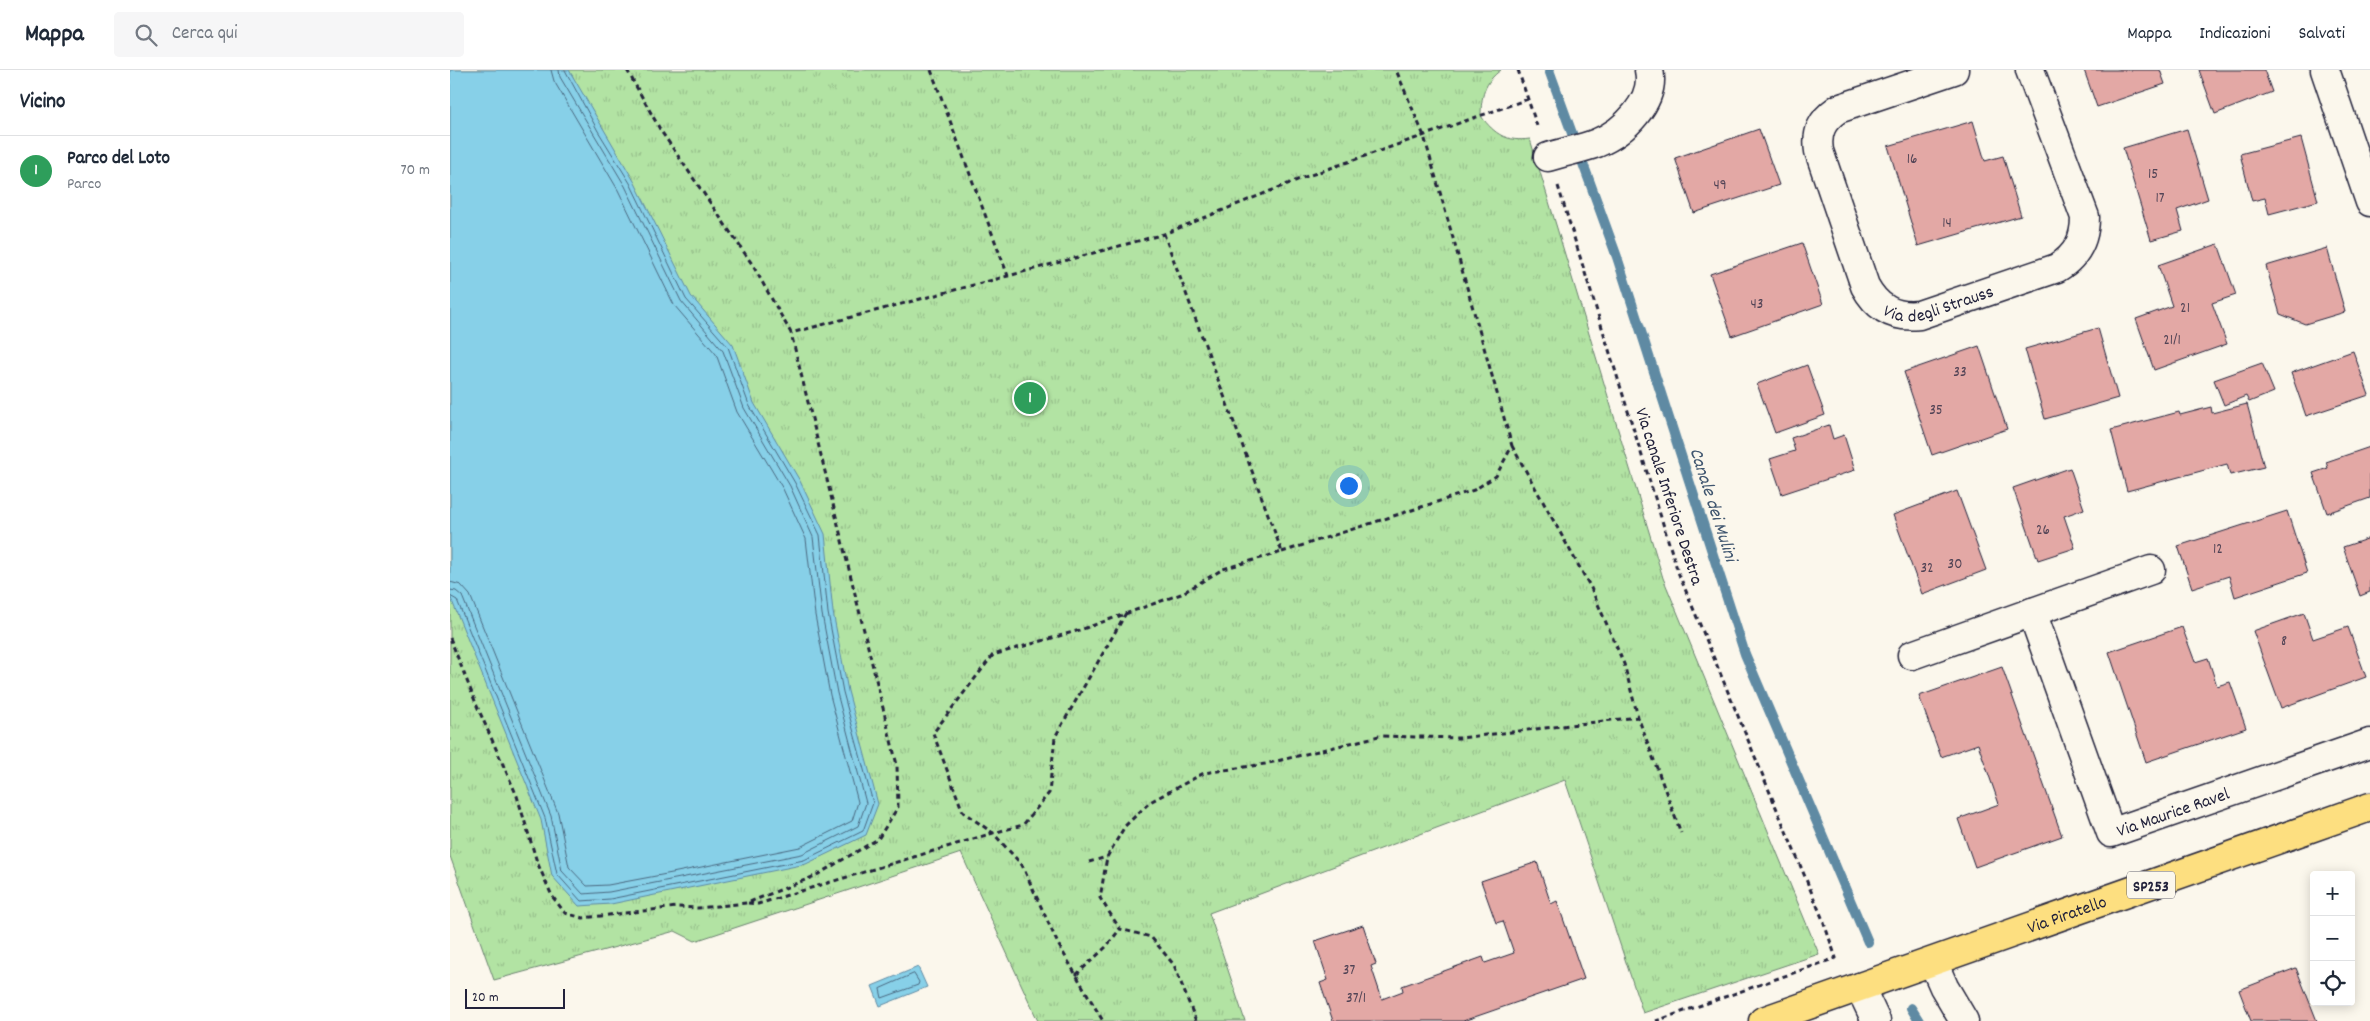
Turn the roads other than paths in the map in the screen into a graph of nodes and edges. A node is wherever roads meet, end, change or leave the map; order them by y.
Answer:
1 (1649, 70) edge
2 (1954, 70) edge
3 (2030, 70) edge
4 (2325, 70) edge
5 (1558, 154) road end
6 (2370, 202) edge
7 (2150, 570) dead end
8 (2032, 612) junction
9 (1912, 655) dead end
10 (2370, 743) edge
11 (2370, 807) edge
12 (1933, 962) junction
13 (1860, 987) junction
14 (1763, 1021) edge
15 (1876, 1021) edge
16 (1964, 1021) edge

1 - 5 street
2 - 3 street, Via degli Strauss
4 - 6 street
7 - 8 street
8 - 9 street
8 - 10 street, Via Maurice Ravel
11 - 12 main road, Via Piratello / SP253
12 - 13 main road, Via Piratello / SP253
12 - 16 street
13 - 14 main road, Via Piratello / SP253
13 - 15 street

